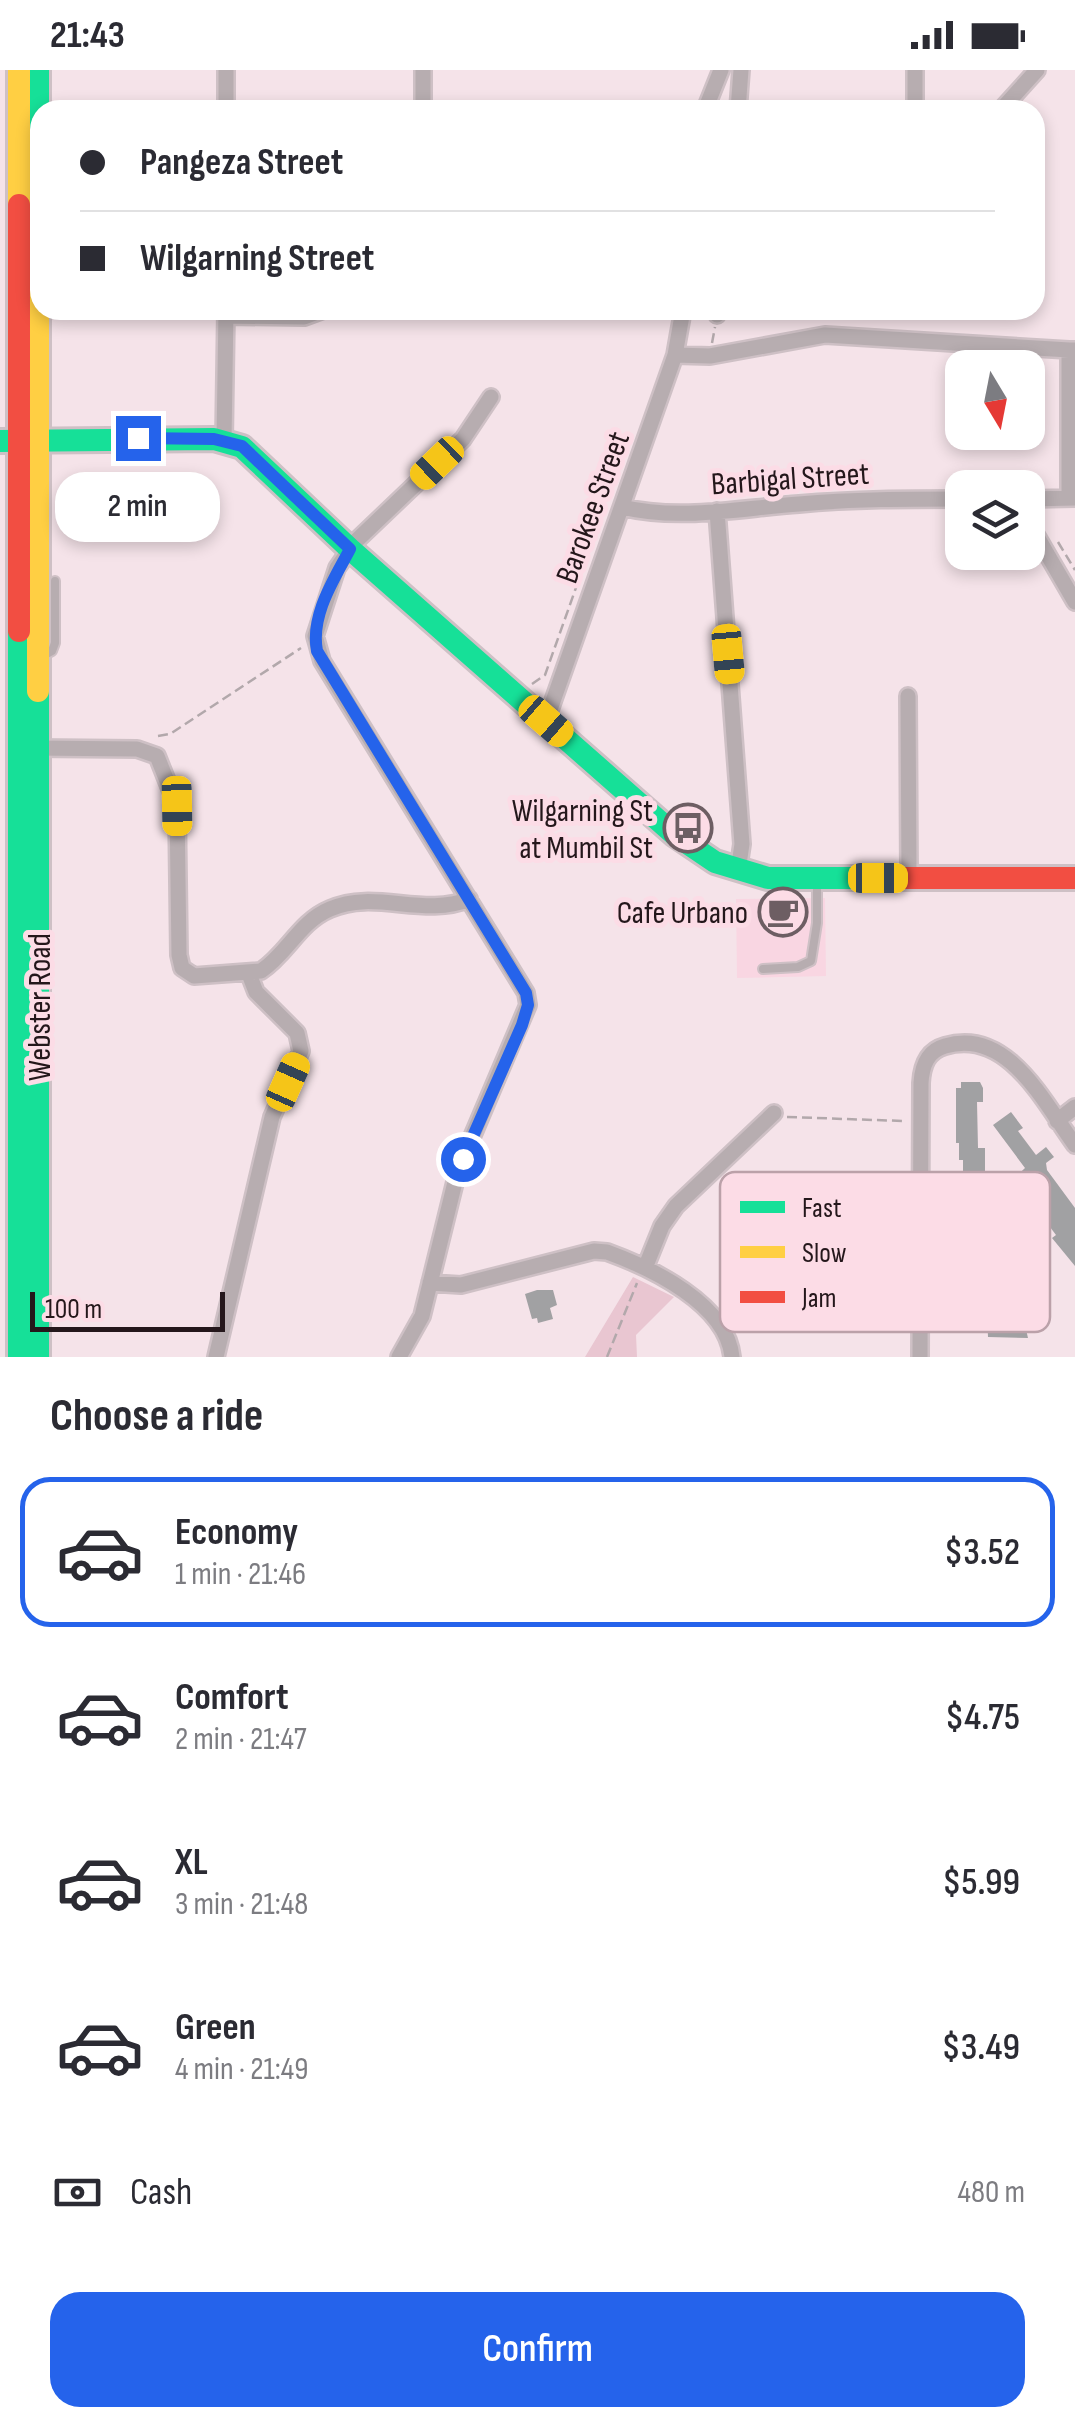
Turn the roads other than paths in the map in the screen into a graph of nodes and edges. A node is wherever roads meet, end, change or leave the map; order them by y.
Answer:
1 (20, 70) edge
2 (38, 70) edge
3 (226, 70) edge
4 (423, 70) edge
5 (721, 70) edge
6 (741, 70) edge
7 (915, 70) edge
8 (1037, 70) edge
9 (35, 100) edge
10 (226, 100) edge
11 (423, 100) edge
12 (709, 100) edge
13 (739, 100) edge
14 (915, 100) edge
15 (1011, 100) edge
16 (30, 142) edge
17 (19, 242) edge
18 (226, 320) edge
19 (681, 320) edge
20 (1072, 350) edge
21 (675, 356) junction
22 (491, 397) dead end
23 (19, 440) edge
24 (224, 440) junction
25 (1072, 498) edge
26 (945, 499) edge
27 (1045, 499) edge
28 (622, 506) junction
29 (717, 511) junction
30 (350, 549) junction
31 (1045, 550) edge
32 (56, 581) dead end
33 (1075, 602) edge
34 (39, 658) junction
35 (908, 696) dead end
36 (546, 721) junction
37 (30, 748) junction
38 (738, 871) junction
39 (908, 878) junction
40 (1075, 878) edge
41 (817, 879) junction
42 (468, 899) junction
43 (20, 939) edge
44 (763, 968) dead end
45 (249, 974) junction
46 (1075, 1108) edge
47 (774, 1114) road end
48 (1057, 1121) junction
49 (1075, 1145) edge
50 (920, 1172) edge
51 (645, 1268) junction
52 (430, 1283) junction
53 (19, 1294) edge
54 (720, 1328) edge
55 (723, 1332) edge
56 (20, 1357) edge
57 (38, 1357) edge
58 (216, 1357) edge
59 (399, 1357) edge
60 (732, 1357) edge

1 - 17 main road, Webster Road
2 - 9 main road, Webster Road
3 - 10 street
4 - 11 street
5 - 12 street
6 - 13 street
7 - 14 street
8 - 15 street
16 - 17 main road, Webster Road
17 - 23 main road, Webster Road
18 - 24 street
19 - 21 street, Barokee Street
20 - 21 street
20 - 25 street
21 - 28 street, Barokee Street
22 - 30 street
23 - 24 main road
23 - 34 main road, Webster Road
23 - 37 main road, Webster Road
24 - 30 main road
25 - 27 street
26 - 29 street, Barbigal Street
28 - 29 street, Barbigal Street
28 - 36 street, Barokee Street
29 - 38 street
30 - 36 main road
30 - 42 street
31 - 33 street
32 - 34 lane, Webster Road
34 - 37 main road, Webster Road
35 - 39 street
36 - 38 main road
37 - 43 main road, Webster Road
37 - 45 street
38 - 41 main road
39 - 40 main road
39 - 41 main road
41 - 44 lane
42 - 45 street
42 - 52 street
43 - 53 main road, Webster Road
45 - 58 street
46 - 48 street
47 - 51 street
48 - 49 street
48 - 50 street
51 - 52 street
51 - 54 street
52 - 59 street
53 - 56 main road, Webster Road
53 - 57 main road, Webster Road
55 - 60 street

